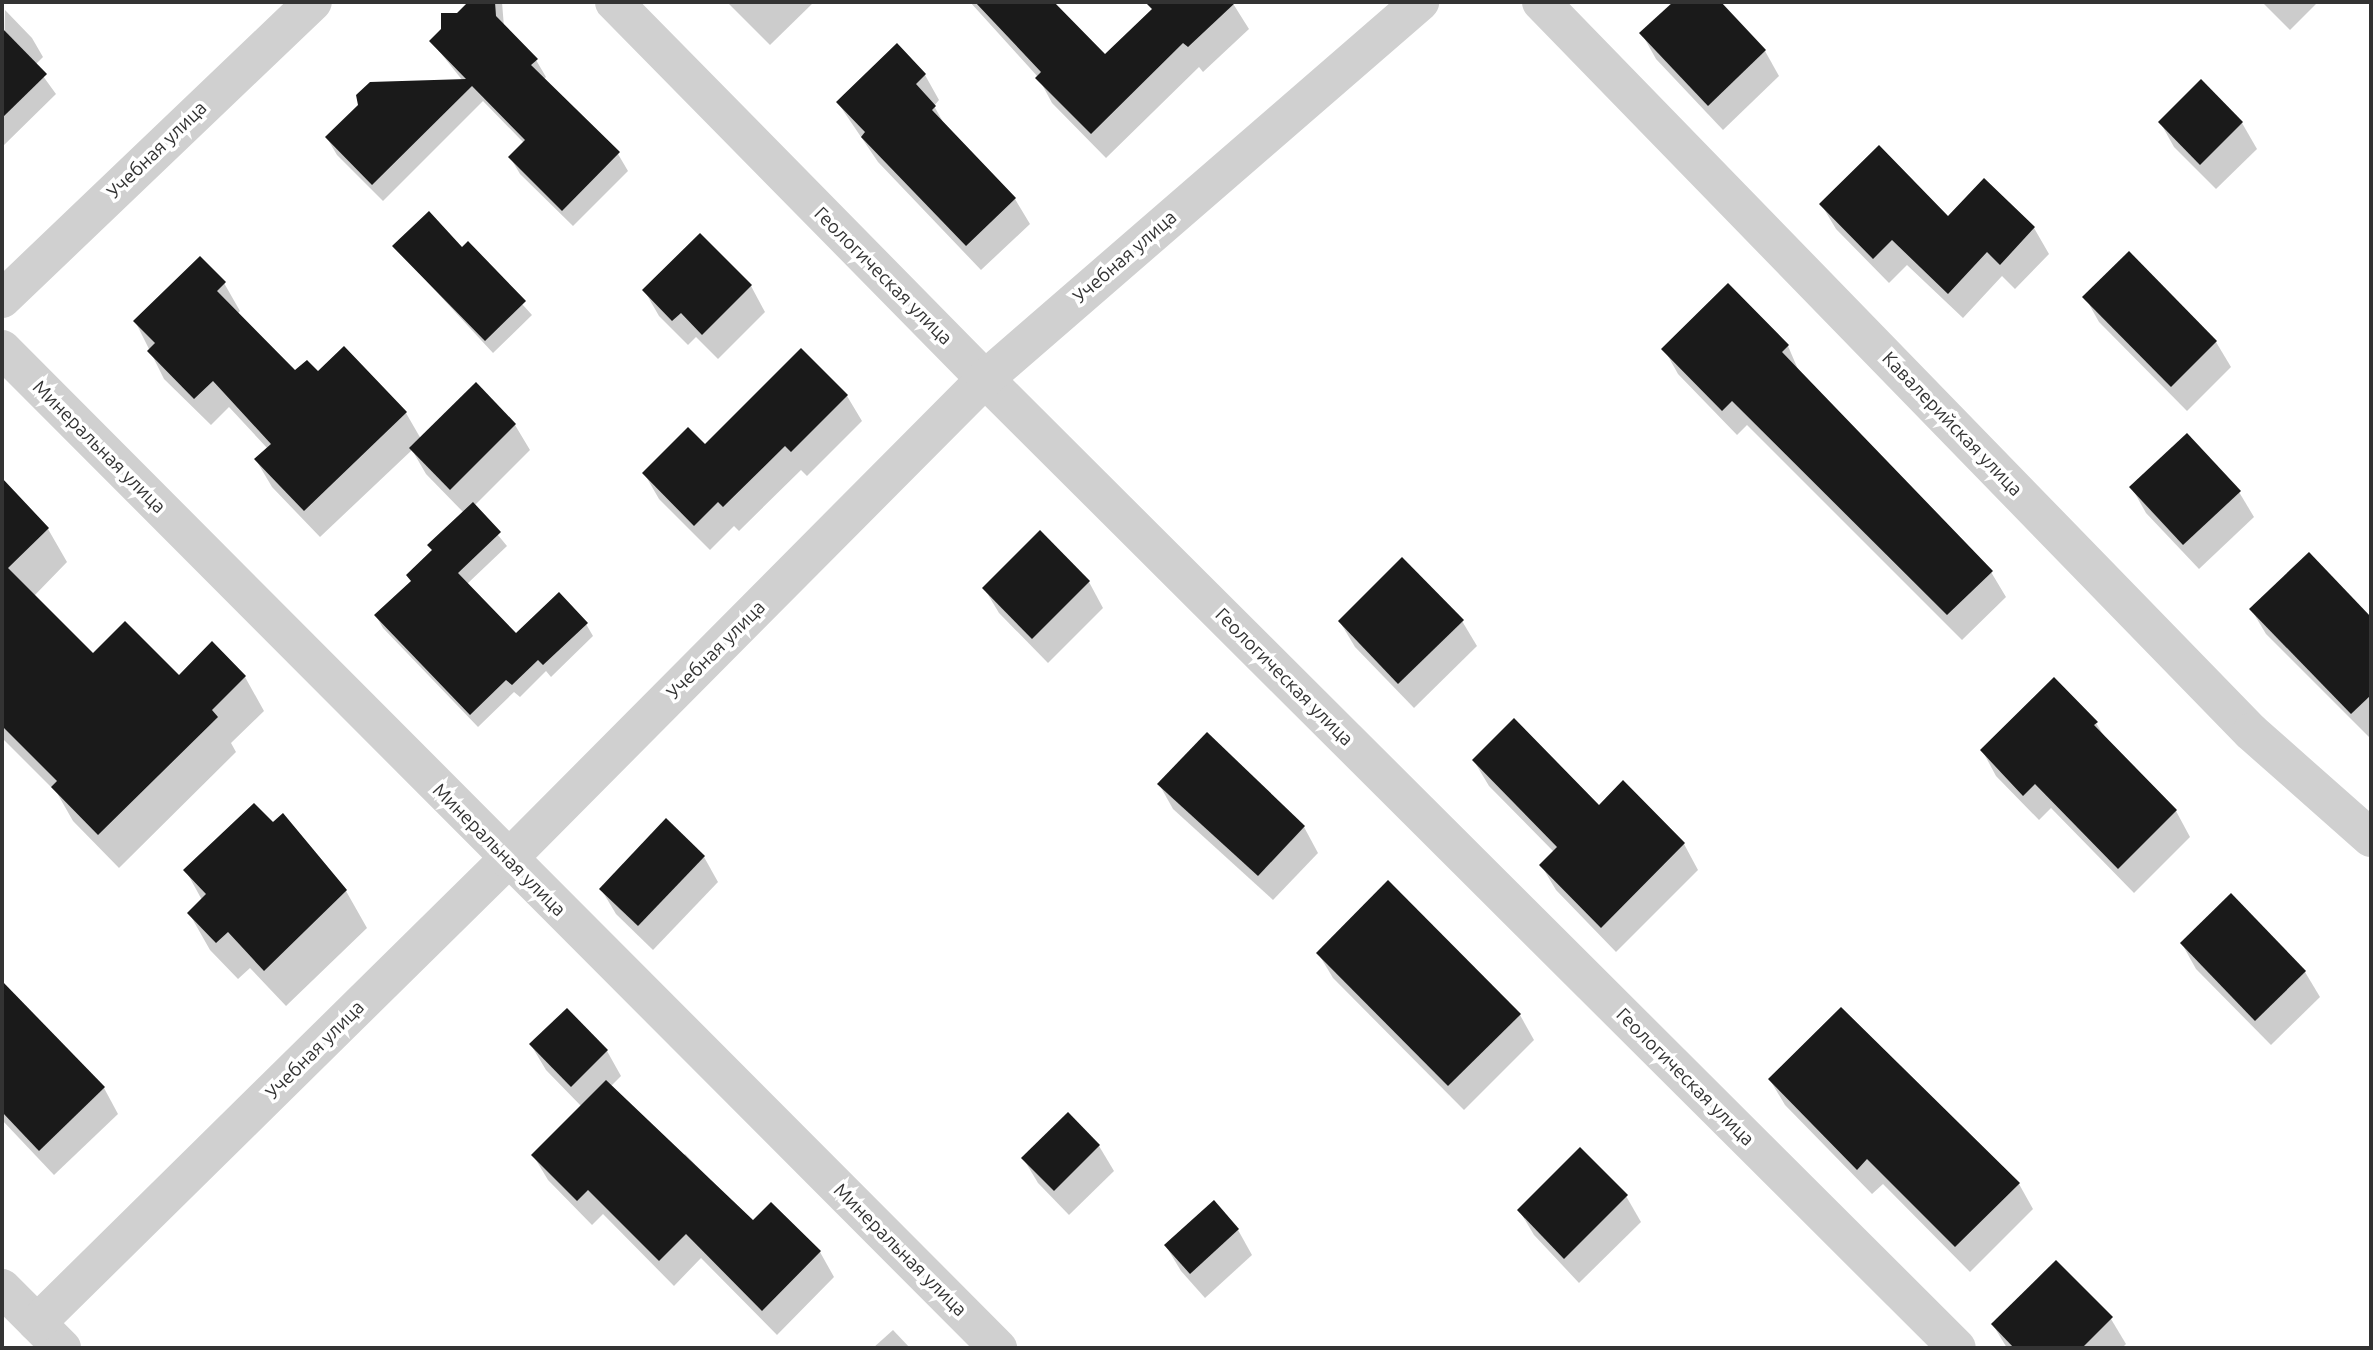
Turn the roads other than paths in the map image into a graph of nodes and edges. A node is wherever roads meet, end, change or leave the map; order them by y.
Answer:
1 (313, 2) edge
2 (614, 2) edge
3 (1420, 2) edge
4 (1541, 2) edge
5 (2, 299) edge
6 (2, 349) edge
7 (985, 379) junction
8 (2371, 838) edge
9 (508, 859) junction
10 (2, 1288) edge
11 (49, 1336) edge
12 (998, 1348) edge
13 (1958, 1348) edge

1 - 5 street, Учебная улица
2 - 7 street, Геологическая улица
3 - 7 street, Учебная улица
4 - 8 street, Кавалерийская улица
6 - 9 street, Минеральная улица
7 - 9 street, Учебная улица
7 - 13 street, Геологическая улица
9 - 11 street, Учебная улица
9 - 12 street, Минеральная улица
10 - 11 street

